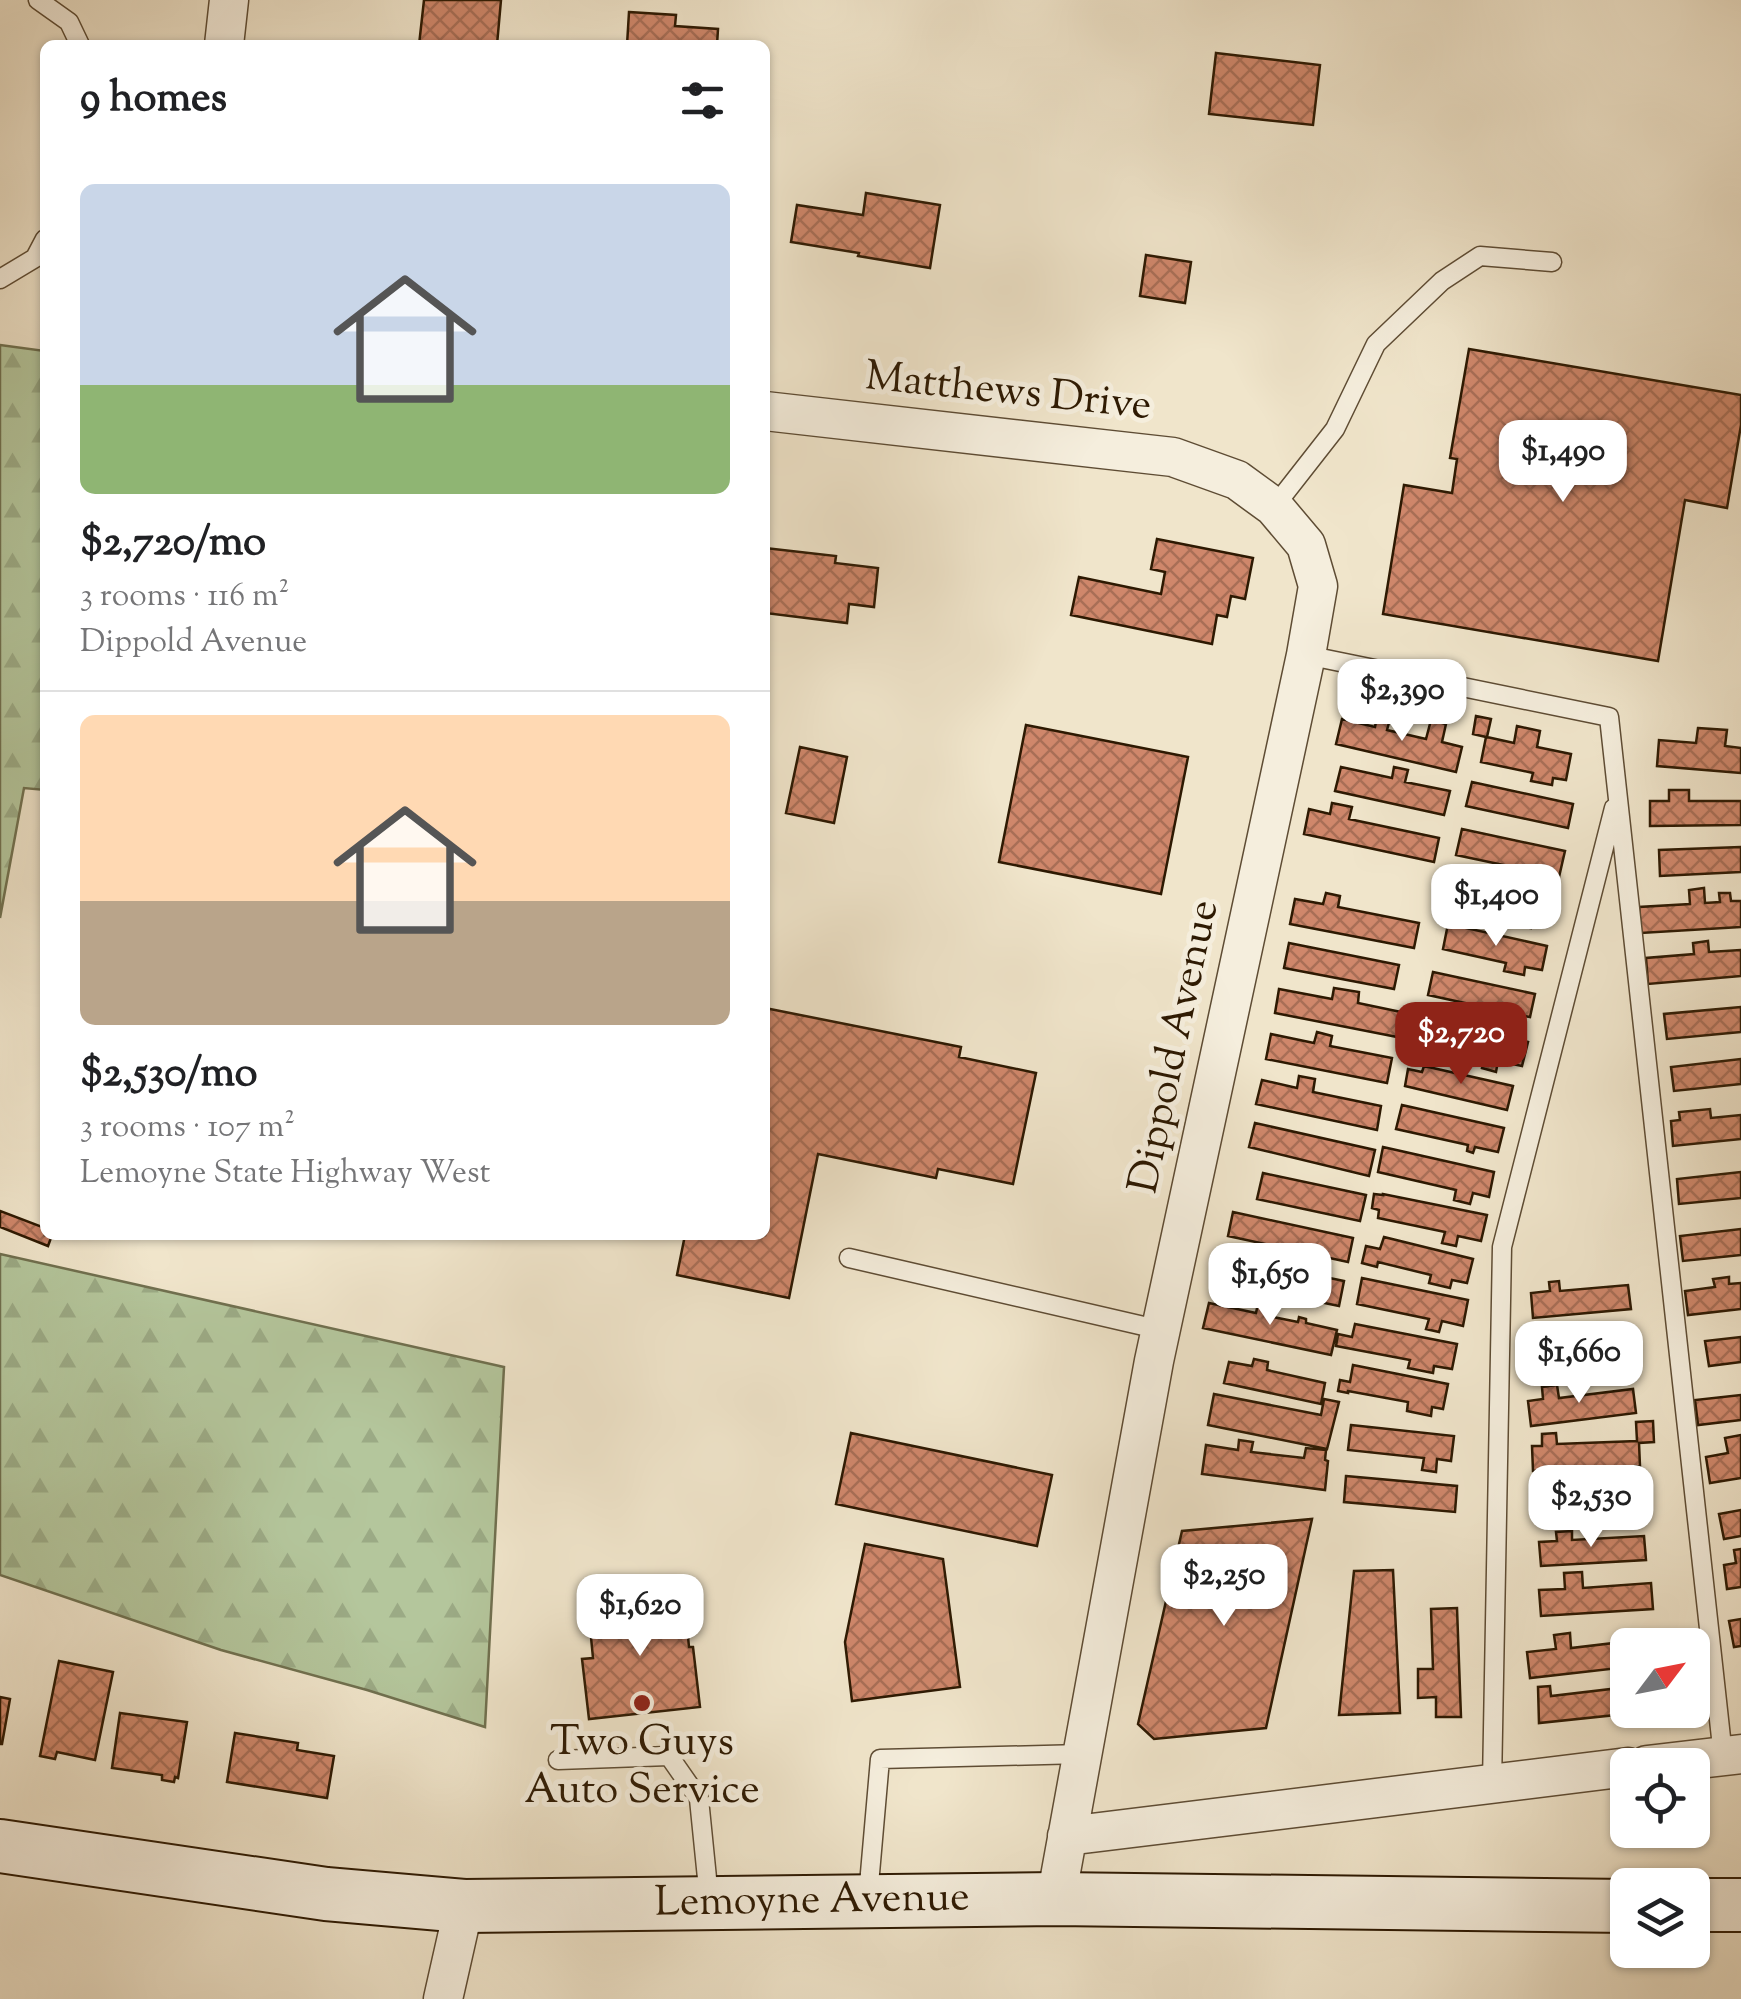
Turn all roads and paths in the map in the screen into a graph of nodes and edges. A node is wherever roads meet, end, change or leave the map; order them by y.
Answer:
1 (38, 0) edge
2 (229, 0) edge
3 (77, 40) edge
4 (225, 40) edge
5 (40, 248) edge
6 (1552, 262) dead end
7 (0, 280) edge
8 (770, 412) edge
9 (1237, 480) joint
10 (1274, 507) junction
11 (1306, 655) junction
12 (1617, 796) junction
13 (849, 1258) dead end
14 (1160, 1330) junction
15 (1082, 1754) junction
16 (1732, 1755) edge
17 (558, 1760) dead end
18 (1610, 1769) edge
19 (1492, 1784) junction
20 (1067, 1836) junction
21 (0, 1846) edge
22 (1056, 1898) junction
23 (868, 1901) junction
24 (710, 1903) junction
25 (1710, 1905) edge
26 (1741, 1905) edge
27 (464, 1906) junction
28 (1610, 1906) edge
29 (443, 1999) edge

1 - 3 lane
2 - 4 street
5 - 7 lane
6 - 10 lane
8 - 9 street, Matthews Drive
9 - 10 street, Dippold Avenue
10 - 11 street, Dippold Avenue
11 - 12 lane
11 - 14 street, Dippold Avenue
12 - 16 lane
12 - 19 lane
13 - 14 lane
14 - 15 street, Dippold Avenue
15 - 20 street, Dippold Avenue
15 - 23 lane
17 - 24 lane
18 - 19 street
19 - 20 street
20 - 22 street, Dippold Avenue
21 - 27 street, Lemoyne Avenue
22 - 23 street, Lemoyne Avenue
22 - 28 street, Lemoyne Avenue
23 - 24 street, Lemoyne Avenue
24 - 27 street, Lemoyne Avenue
25 - 26 street
27 - 29 street

